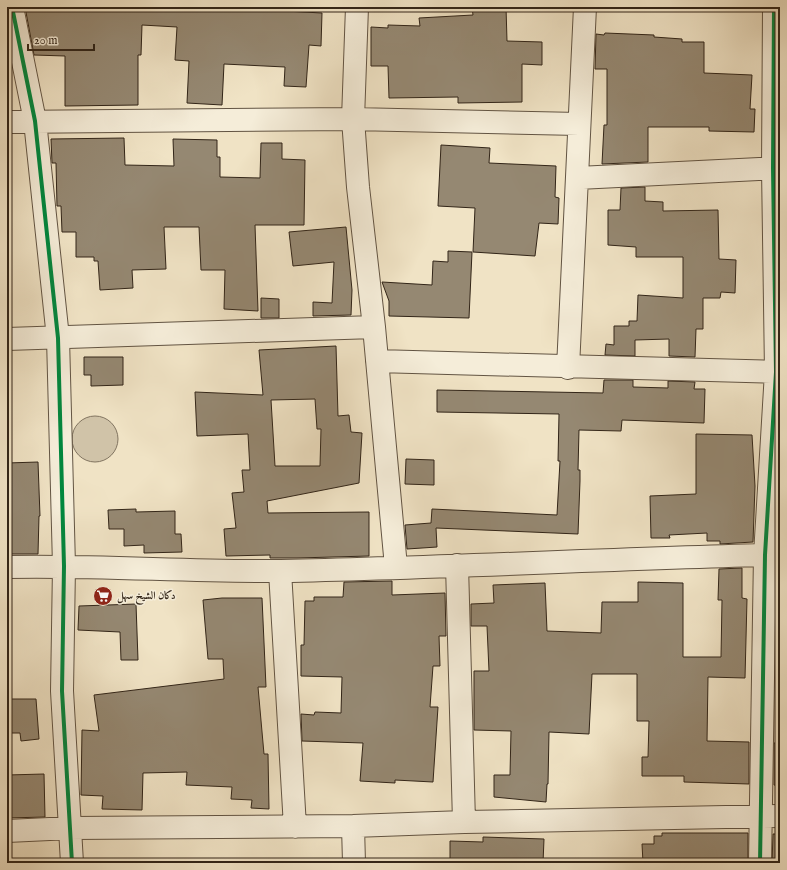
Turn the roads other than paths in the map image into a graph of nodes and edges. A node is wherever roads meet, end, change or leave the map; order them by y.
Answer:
1 (12, 7) edge
2 (357, 7) edge
3 (585, 7) edge
4 (774, 7) edge
5 (353, 119) junction
6 (35, 121) junction
7 (7, 122) edge
8 (579, 124) junction
9 (776, 168) edge
10 (578, 178) junction
11 (374, 327) junction
12 (58, 338) junction
13 (7, 339) edge
14 (377, 361) junction
15 (568, 368) junction
16 (778, 372) edge
17 (765, 555) junction
18 (64, 566) junction
19 (457, 566) junction
20 (7, 567) edge
21 (396, 567) junction
22 (280, 571) junction
23 (772, 620) edge
24 (770, 817) edge
25 (464, 822) junction
26 (353, 826) junction
27 (295, 827) junction
28 (71, 828) junction
29 (7, 831) edge
30 (72, 863) edge
31 (354, 863) edge
32 (760, 863) edge

1 - 6 street
2 - 5 street
3 - 8 street
4 - 9 street
5 - 6 street
5 - 8 street
5 - 11 street
6 - 7 street
6 - 12 street
8 - 10 street
9 - 10 street
9 - 16 street
10 - 15 street
11 - 12 street
11 - 14 street
12 - 13 street
12 - 18 street
14 - 15 street
14 - 21 street
15 - 16 street
16 - 17 street
17 - 19 street
17 - 23 street
18 - 20 street
18 - 22 street
18 - 28 street
19 - 21 street
19 - 25 street
21 - 22 street
22 - 27 street
23 - 24 street
24 - 25 street
24 - 32 street
25 - 26 street
26 - 27 street
26 - 31 street
27 - 28 street
28 - 29 street
28 - 30 street

